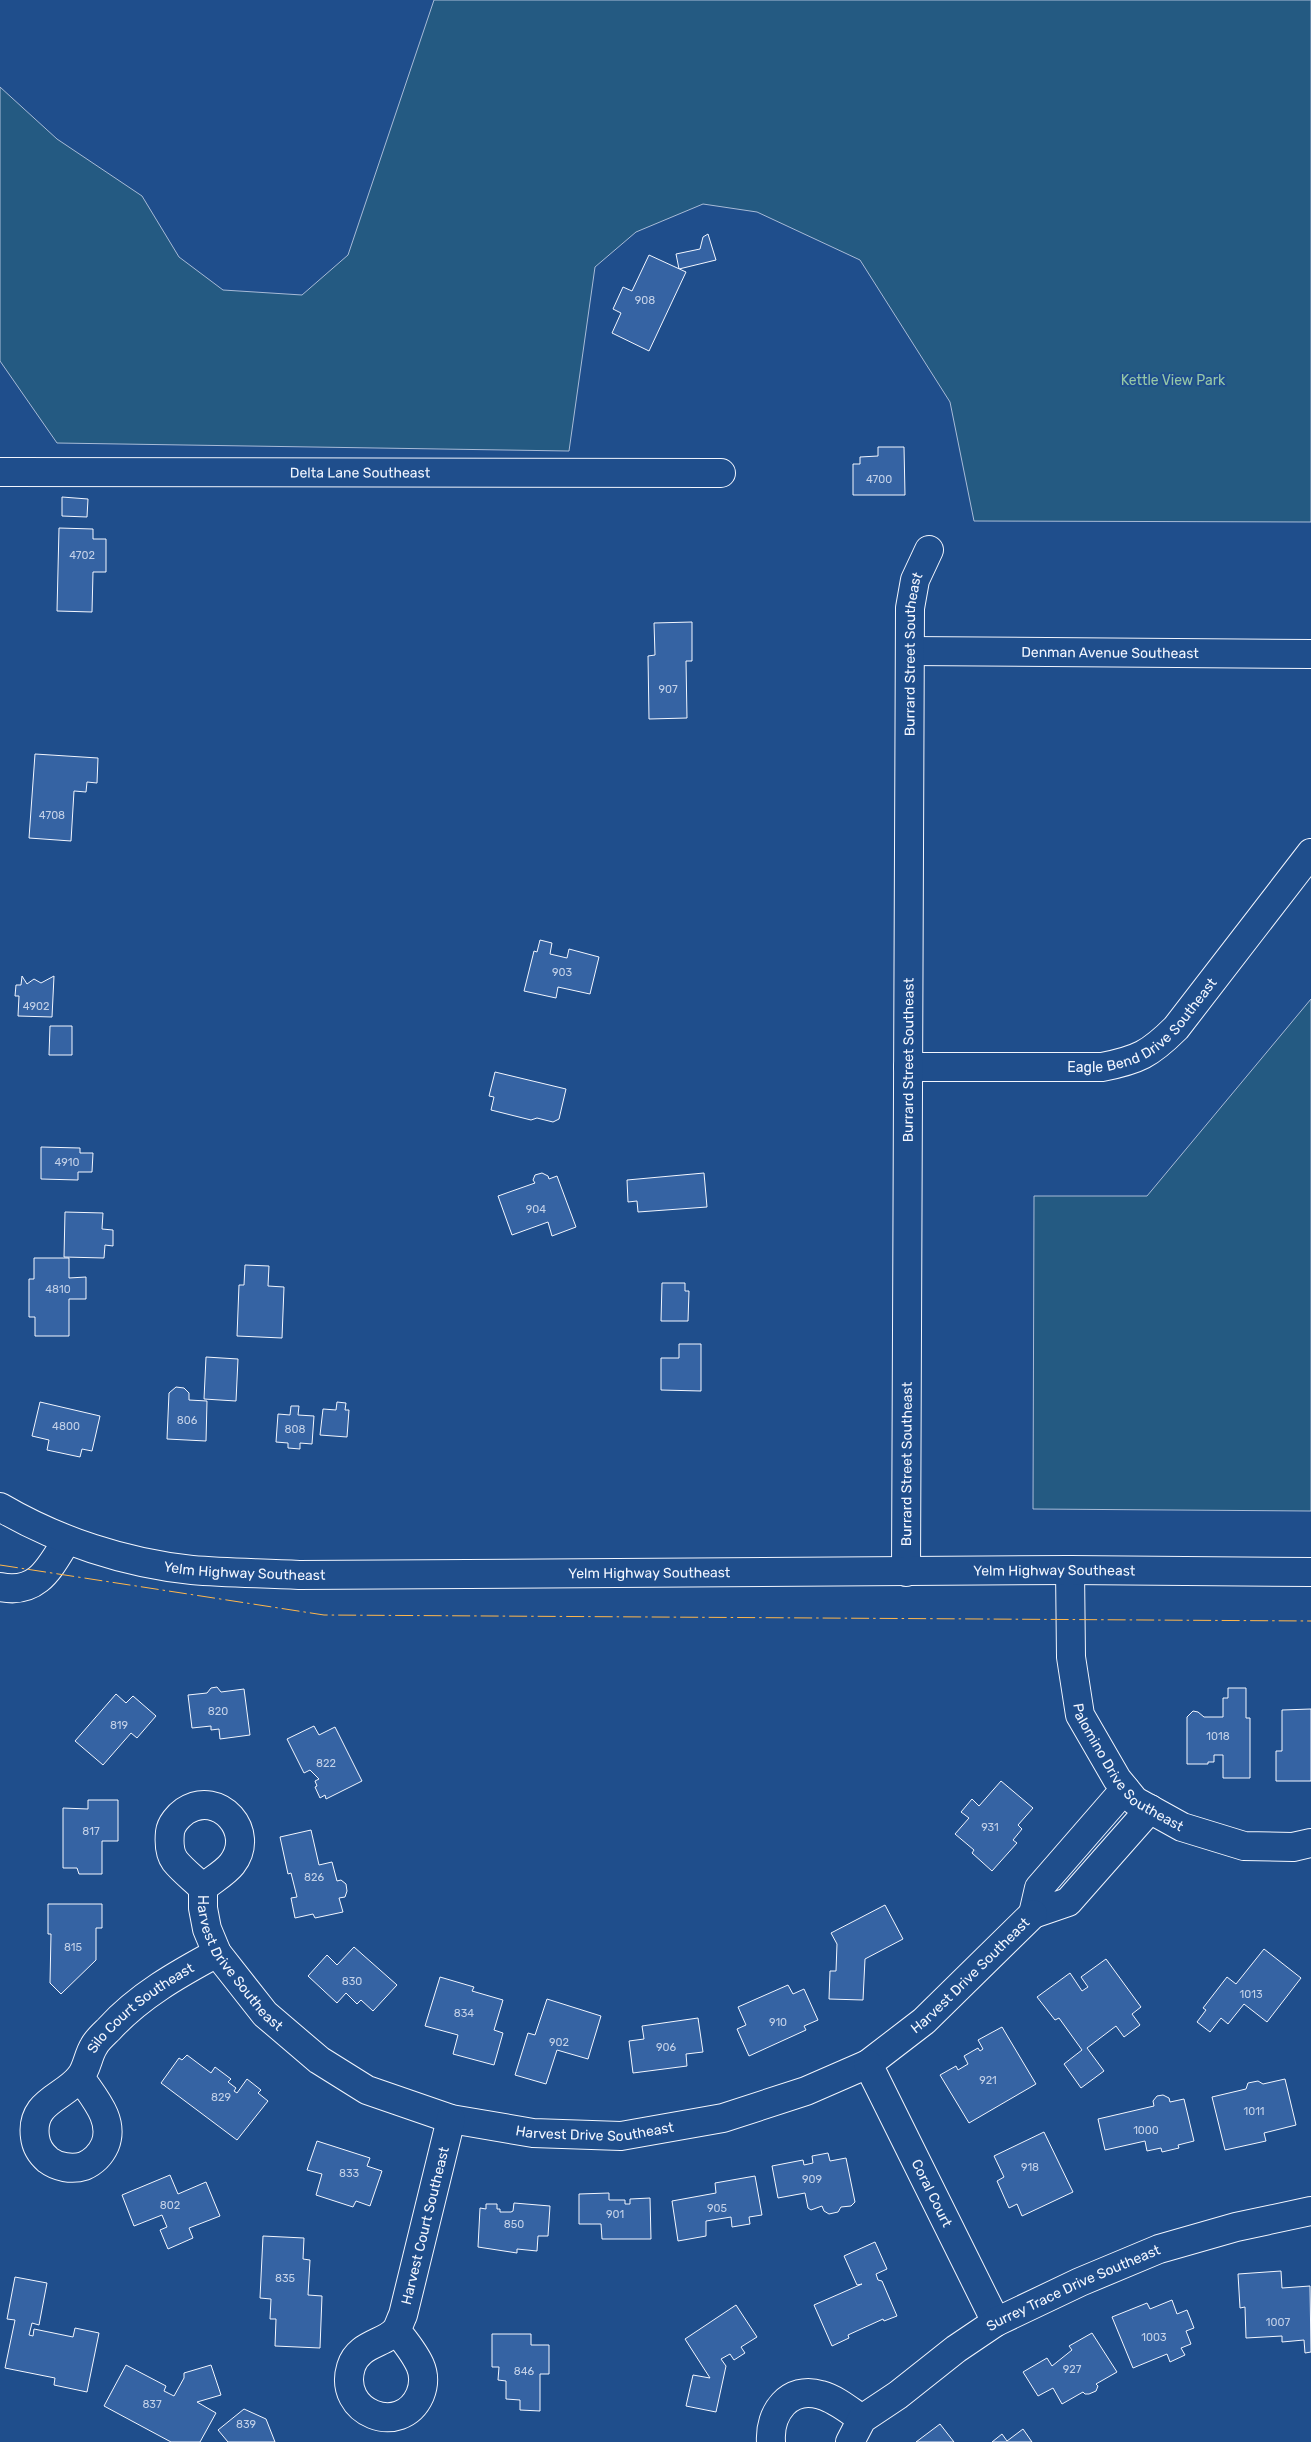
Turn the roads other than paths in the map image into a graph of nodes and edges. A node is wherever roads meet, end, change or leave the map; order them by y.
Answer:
1 (0, 472) edge
2 (721, 473) dead end
3 (929, 550) dead end
4 (910, 651) junction
5 (1311, 654) edge
6 (1311, 853) edge
7 (908, 1067) junction
8 (0, 1508) edge
9 (67, 1540) junction
10 (1070, 1570) junction
11 (906, 1572) junction
12 (1311, 1572) edge
13 (0, 1586) edge
14 (1125, 1789) junction
15 (1150, 1809) junction
16 (1311, 1843) edge
17 (203, 1888) dead end
18 (1033, 1914) junction
19 (217, 1953) junction
20 (868, 2064) junction
21 (80, 2077) dead end
22 (451, 2119) junction
23 (1311, 2211) edge
24 (996, 2322) junction
25 (396, 2330) dead end
26 (856, 2431) edge
27 (770, 2442) edge

1 - 2 street, Delta Lane Southeast
3 - 4 street, Burrard Street Southeast
4 - 5 street, Denman Avenue Southeast
4 - 7 street, Burrard Street Southeast
6 - 7 street, Eagle Bend Drive Southeast
7 - 11 street, Burrard Street Southeast
8 - 9 street, Yelm Highway Southeast
9 - 11 street, Yelm Highway Southeast
9 - 13 street
10 - 11 street, Yelm Highway Southeast
10 - 12 street, Yelm Highway Southeast
10 - 14 street, Palomino Drive Southeast
14 - 15 street, Palomino Drive Southeast
14 - 18 street, Harvest Drive Southeast
15 - 16 street, Palomino Drive Southeast
15 - 18 street, Harvest Drive Southeast
17 - 19 street, Harvest Drive Southeast
18 - 20 street, Harvest Drive Southeast
19 - 21 street, Silo Court Southeast
19 - 22 street, Harvest Drive Southeast
20 - 22 street, Harvest Drive Southeast
20 - 24 street, Coral Court
22 - 25 street, Harvest Court Southeast
23 - 24 street, Surrey Trace Drive Southeast
24 - 26 street, Surrey Trace Drive Southeast
26 - 27 street, Surrey Trace Drive Southeast

